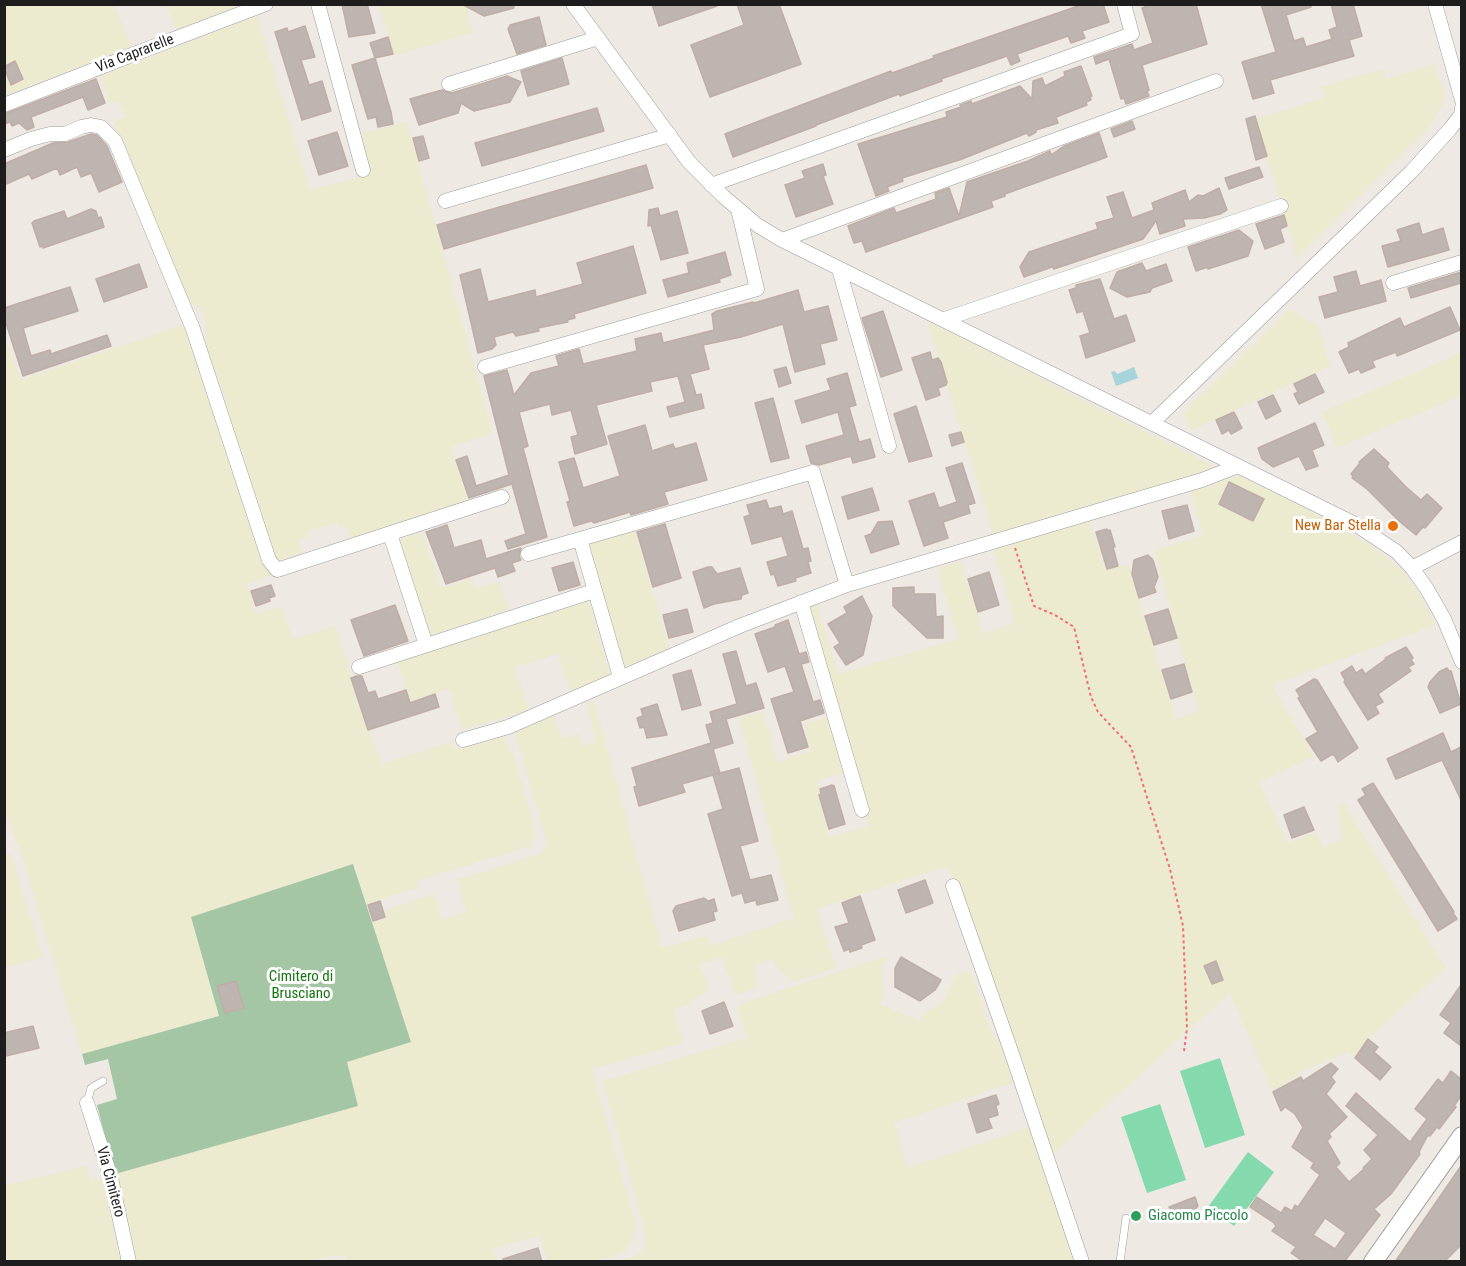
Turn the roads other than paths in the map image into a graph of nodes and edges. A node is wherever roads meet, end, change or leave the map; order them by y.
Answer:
1 (266, 4) edge
2 (318, 4) edge
3 (573, 4) edge
4 (1124, 4) edge
5 (1436, 4) edge
6 (598, 38) junction
7 (1216, 81) dead end
8 (449, 84) dead end
9 (1461, 100) edge
10 (4, 105) edge
11 (1461, 108) edge
12 (670, 135) junction
13 (4, 150) edge
14 (363, 170) dead end
15 (711, 185) junction
16 (446, 201) dead end
17 (1281, 206) dead end
18 (738, 209) junction
19 (782, 240) junction
20 (1461, 262) edge
21 (839, 268) junction
22 (1393, 283) dead end
23 (945, 319) junction
24 (485, 367) dead end
25 (1152, 423) junction
26 (889, 446) dead end
27 (1238, 466) junction
28 (502, 497) dead end
29 (390, 534) junction
30 (580, 539) junction
31 (1461, 542) edge
32 (528, 554) dead end
33 (1412, 568) junction
34 (847, 585) junction
35 (594, 591) junction
36 (801, 602) junction
37 (426, 645) junction
38 (1461, 662) edge
39 (359, 667) dead end
40 (620, 677) junction
41 (463, 740) dead end
42 (861, 810) dead end
43 (953, 886) dead end
44 (103, 1081) dead end
45 (87, 1103) joint
46 (1461, 1136) edge
47 (1126, 1218) dead end
48 (129, 1262) edge
49 (1082, 1262) edge
50 (1120, 1262) edge
51 (1373, 1262) edge

1 - 10 street, Via Caprarelle
2 - 14 street
3 - 6 street
4 - 15 street
5 - 9 street
6 - 8 street
6 - 12 street
7 - 19 street
11 - 25 street
12 - 15 street
12 - 16 street
13 - 29 street
15 - 18 street
17 - 23 street
18 - 19 street
18 - 24 street
19 - 21 street
20 - 22 street
21 - 23 street
21 - 26 street
23 - 25 street
25 - 27 street
27 - 33 street
27 - 34 street
28 - 29 street
29 - 37 street
30 - 32 street
30 - 34 street
30 - 35 street
31 - 33 street
33 - 38 street
34 - 36 street
35 - 37 street
35 - 40 street
36 - 40 street
36 - 42 street
37 - 39 street
40 - 41 street
43 - 49 street
44 - 45 lane
45 - 48 street, Via Cimitero
46 - 51 street
47 - 50 lane

